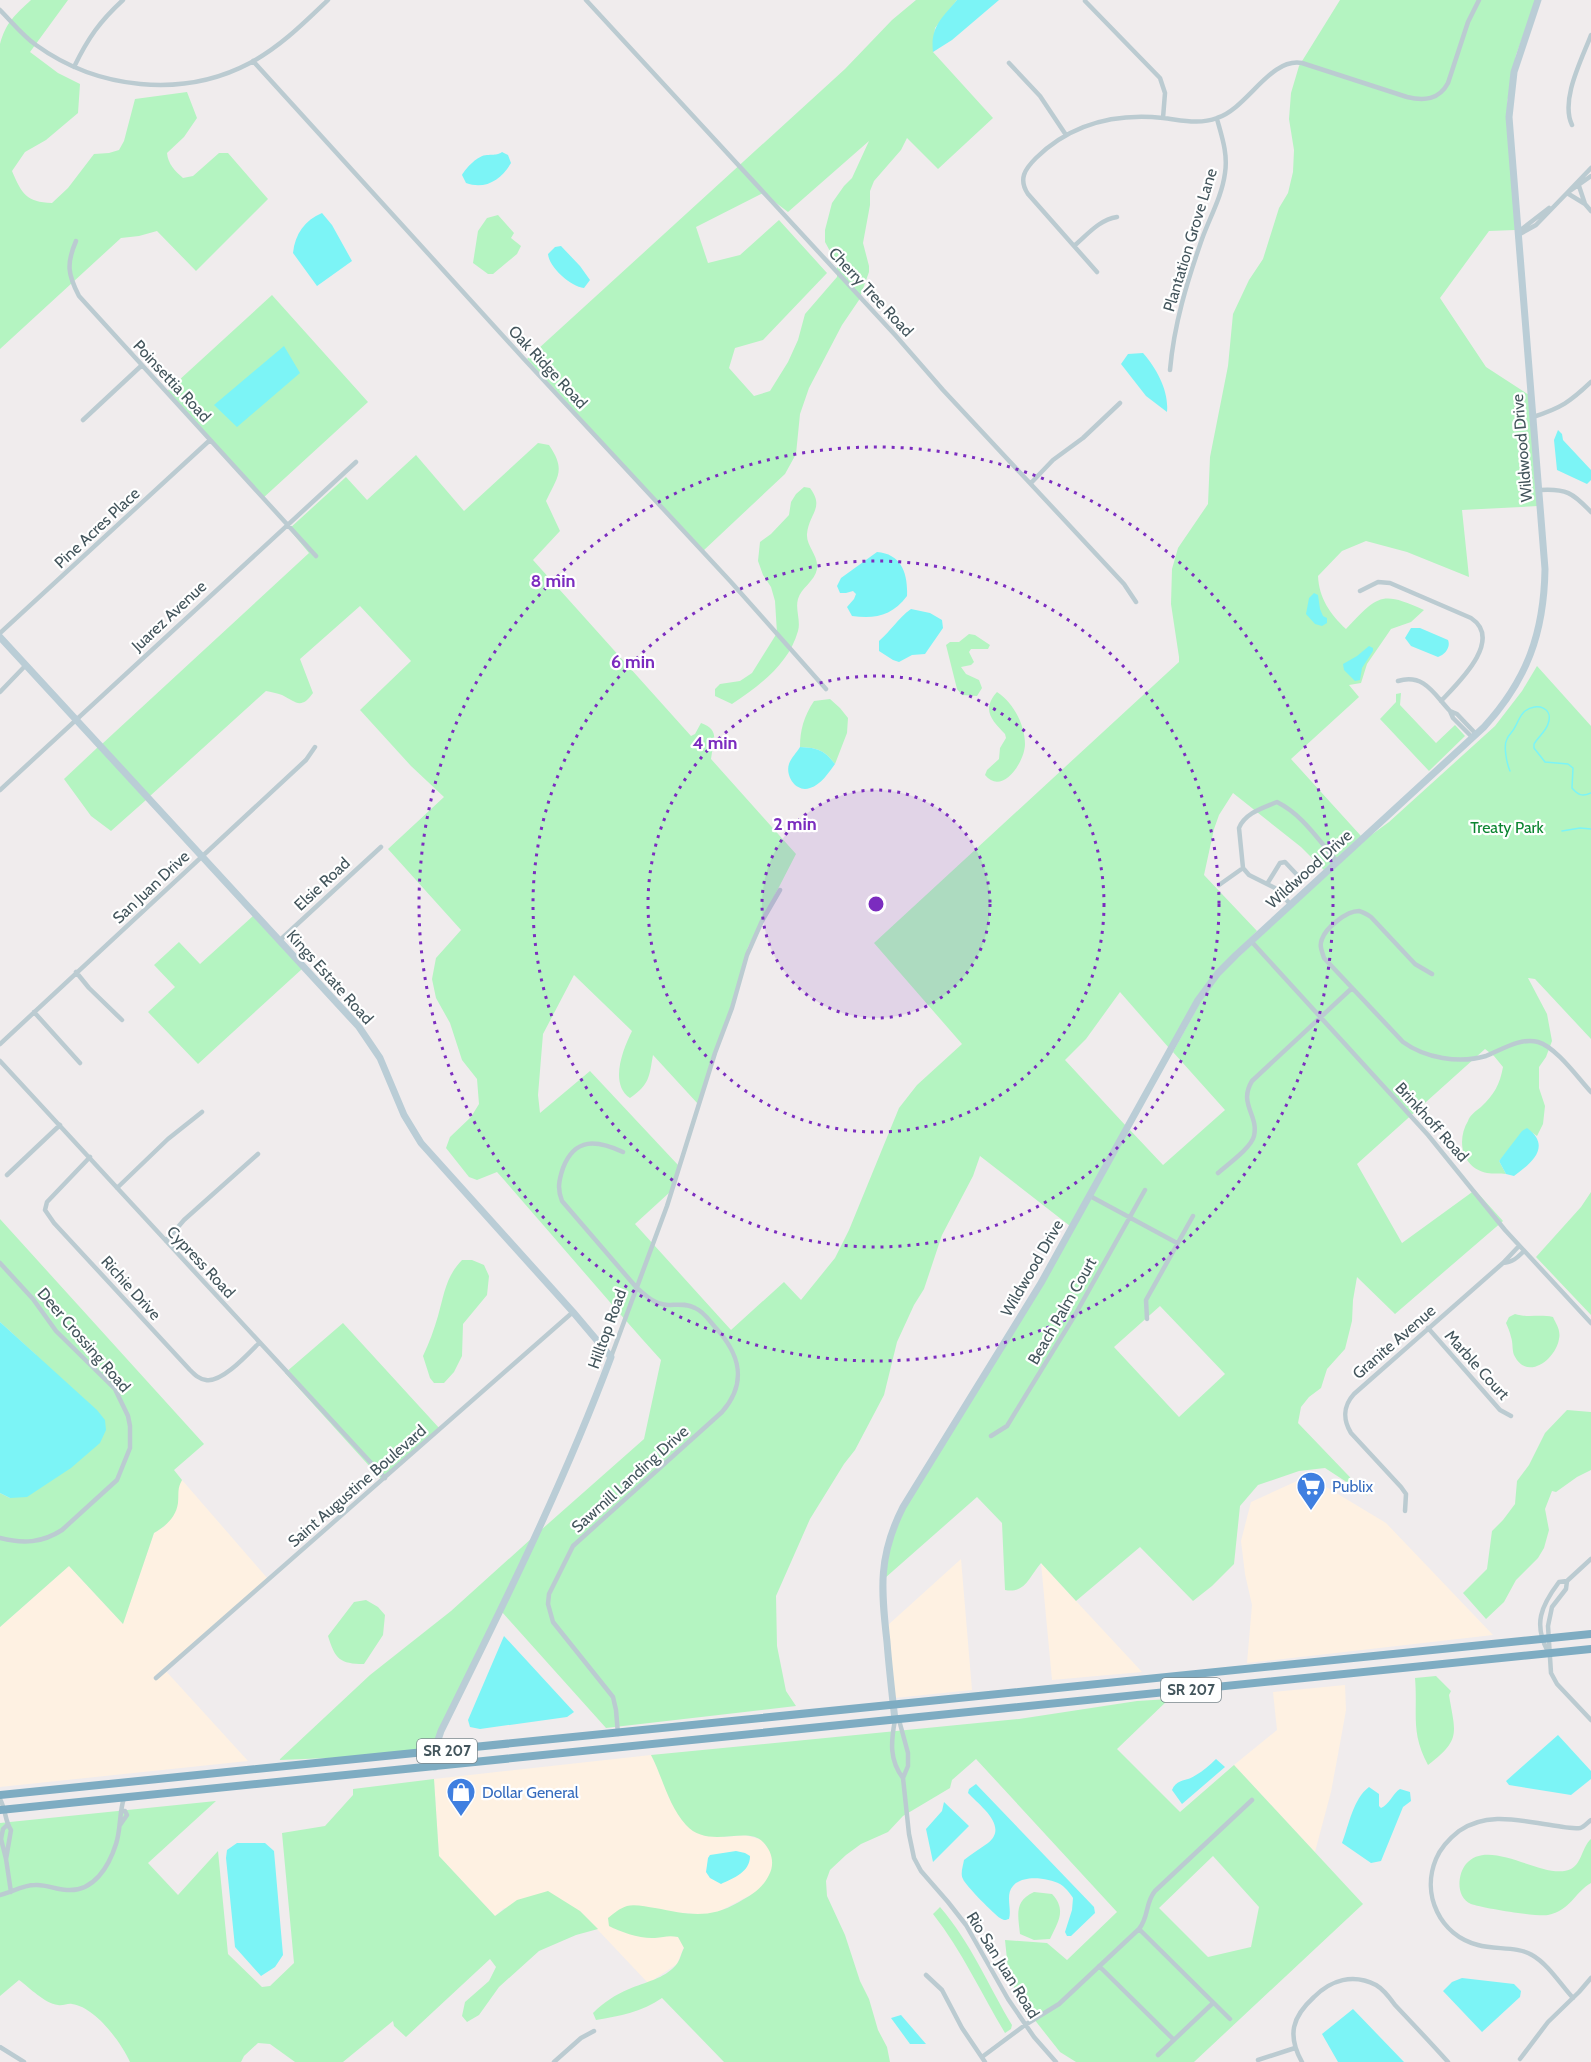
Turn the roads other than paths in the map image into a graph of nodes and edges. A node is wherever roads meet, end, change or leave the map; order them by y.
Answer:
1 (123, 0) edge
2 (328, 0) edge
3 (586, 0) edge
4 (1479, 0) edge
5 (1538, 0) edge
6 (1085, 1) edge
7 (0, 10) edge
8 (1591, 35) edge
9 (253, 61) junction
10 (1009, 63) dead end
11 (74, 67) junction
12 (1163, 118) junction
13 (1217, 118) junction
14 (1572, 125) dead end
15 (1066, 135) junction
16 (1591, 168) edge
17 (1591, 176) edge
18 (1579, 186) junction
19 (1567, 193) junction
20 (1585, 204) junction
21 (1591, 211) edge
22 (1117, 217) dead end
23 (1518, 233) junction
24 (76, 241) dead end
25 (1075, 246) junction
26 (1096, 272) dead end
27 (141, 366) junction
28 (1170, 370) dead end
29 (1591, 382) edge
30 (1120, 403) dead end
31 (1533, 417) junction
32 (83, 420) dead end
33 (210, 440) junction
34 (356, 462) dead end
35 (1031, 483) junction
36 (1539, 490) junction
37 (1591, 512) edge
38 (286, 526) junction
39 (316, 556) dead end
40 (1360, 591) dead end
41 (1136, 602) dead end
42 (0, 635) edge
43 (26, 665) junction
44 (1398, 681) dead end
45 (826, 689) dead end
46 (0, 692) edge
47 (1441, 701) junction
48 (76, 719) junction
49 (1474, 736) junction
50 (315, 747) dead end
51 (0, 790) edge
52 (381, 847) dead end
53 (202, 856) junction
54 (1337, 861) junction
55 (1243, 868) junction
56 (1300, 878) dead end
57 (1267, 884) junction
58 (1219, 885) dead end
59 (780, 890) dead end
60 (1290, 904) junction
61 (279, 940) junction
62 (1251, 941) junction
63 (76, 972) junction
64 (1432, 974) dead end
65 (1352, 988) junction
66 (34, 1012) junction
67 (1320, 1017) junction
68 (122, 1020) dead end
69 (0, 1044) edge
70 (0, 1061) edge
71 (80, 1063) dead end
72 (1591, 1092) edge
73 (201, 1112) dead end
74 (60, 1125) junction
75 (622, 1152) dead end
76 (258, 1154) dead end
77 (90, 1158) junction
78 (1218, 1173) dead end
79 (7, 1175) dead end
80 (117, 1188) junction
81 (1145, 1190) dead end
82 (1090, 1196) junction
83 (1193, 1216) dead end
84 (1129, 1218) junction
85 (166, 1241) junction
86 (1177, 1243) junction
87 (1519, 1246) junction
88 (1524, 1251) junction
89 (0, 1263) edge
90 (1503, 1263) junction
91 (636, 1287) junction
92 (573, 1312) junction
93 (1147, 1319) dead end
94 (1591, 1323) edge
95 (1428, 1328) junction
96 (259, 1343) junction
97 (611, 1357) junction
98 (1510, 1416) dead end
99 (991, 1436) dead end
100 (385, 1478) junction
101 (1405, 1511) dead end
102 (0, 1538) edge
103 (1591, 1559) edge
104 (1567, 1581) junction
105 (1591, 1634) edge
106 (1545, 1639) junction
107 (1591, 1649) edge
108 (1549, 1653) junction
109 (1298, 1664) junction
110 (156, 1678) dead end
111 (1298, 1679) junction
112 (893, 1706) junction
113 (897, 1720) junction
114 (1591, 1720) edge
115 (618, 1734) junction
116 (434, 1752) junction
117 (435, 1767) junction
118 (903, 1778) junction
119 (0, 1797) edge
120 (124, 1798) junction
121 (1252, 1800) dead end
122 (3, 1810) edge
123 (1591, 1820) edge
124 (7, 1825) junction
125 (6, 1859) junction
126 (10, 1892) junction
127 (0, 1895) edge
128 (1138, 1929) junction
129 (1099, 1966) junction
130 (926, 1975) dead end
131 (1591, 1978) edge
132 (1572, 1998) junction
133 (1213, 2003) junction
134 (1230, 2019) dead end
135 (1025, 2025) junction
136 (594, 2031) dead end
137 (1174, 2040) junction
138 (0, 2047) edge
139 (1295, 2048) junction
140 (1158, 2055) dead end
141 (1520, 2059) dead end
142 (984, 2060) edge
143 (1258, 2060) dead end
144 (24, 2062) edge
145 (554, 2062) edge
146 (1056, 2062) edge
147 (1302, 2062) edge
148 (1449, 2062) edge

1 - 11 street
2 - 9 street
3 - 35 street, Cherry Tree Road
4 - 13 street
5 - 23 street, Wildwood Drive
6 - 12 street
7 - 11 street
8 - 14 street
9 - 11 street
9 - 45 street, Oak Ridge Road
10 - 15 street
12 - 13 street
12 - 15 street
13 - 28 street, Plantation Grove Lane
15 - 25 street
16 - 19 street
17 - 18 street
18 - 19 street
18 - 20 street
19 - 20 street
19 - 23 street
20 - 21 street
22 - 25 street
23 - 31 street, Wildwood Drive
24 - 27 street, Poinsettia Road
25 - 26 street
27 - 32 street
27 - 33 street, Poinsettia Road
29 - 31 street
30 - 35 street
31 - 36 street, Wildwood Drive
33 - 38 street, Poinsettia Road
33 - 42 street, Pine Acres Place
34 - 38 street, Juarez Avenue
35 - 41 street, Cherry Tree Road
36 - 37 street
36 - 49 street, Wildwood Drive
38 - 39 street, Poinsettia Road
38 - 48 street, Juarez Avenue
40 - 47 street
42 - 43 street, Kings Estate Road
43 - 46 street
43 - 48 street, Kings Estate Road
44 - 47 street
47 - 49 street
48 - 51 street, Juarez Avenue
48 - 53 street, Kings Estate Road
49 - 54 street, Wildwood Drive
50 - 53 street, San Juan Drive
52 - 61 street, Elsie Road
53 - 61 street, Kings Estate Road
53 - 63 street, San Juan Drive
54 - 55 street
54 - 60 street, Wildwood Drive
55 - 57 street
55 - 58 street
56 - 57 street
57 - 60 street
59 - 91 street, Hilltop Road
60 - 62 street, Wildwood Drive
61 - 92 street, Kings Estate Road
62 - 67 street, Brinkhoff Road
62 - 82 street, Wildwood Drive
63 - 66 street, San Juan Drive
63 - 68 street
64 - 65 street
65 - 67 street
65 - 72 street
66 - 69 street, San Juan Drive
66 - 71 street
67 - 78 street
67 - 87 street, Brinkhoff Road
70 - 74 street, Cypress Road
73 - 80 street
74 - 77 street, Cypress Road
74 - 79 street
75 - 91 street, Sawmill Landing Drive
76 - 85 street
77 - 80 street, Cypress Road
77 - 96 street, Richie Drive
80 - 85 street, Cypress Road
81 - 84 street, Beach Palm Court
82 - 84 street
82 - 112 street, Wildwood Drive
83 - 86 street
84 - 86 street
84 - 99 street, Beach Palm Court
85 - 96 street, Cypress Road
86 - 93 street
87 - 88 street, Brinkhoff Road
87 - 90 street, Granite Avenue
88 - 90 street, Granite Avenue
88 - 94 street, Brinkhoff Road
89 - 102 street, Deer Crossing Road
90 - 95 street, Granite Avenue
91 - 97 street, Hilltop Road
91 - 115 street, Sawmill Landing Drive
92 - 97 street, Kings Estate Road
92 - 100 street, Saint Augustine Boulevard
95 - 98 street, Marble Court
95 - 101 street, Granite Avenue
96 - 100 street, Cypress Road
97 - 116 street, Hilltop Road
100 - 110 street, Saint Augustine Boulevard
103 - 104 street
104 - 106 street
104 - 106 street
105 - 106 highway, SR 207
106 - 108 street
106 - 109 highway, SR 207
107 - 108 highway, SR 207
108 - 111 highway, SR 207
108 - 114 street
109 - 111 street
109 - 112 highway, SR 207
111 - 113 highway, SR 207
112 - 113 street, Wildwood Drive
112 - 115 highway, SR 207
113 - 117 highway, SR 207
113 - 118 street, Rio San Juan Road
113 - 118 street, Rio San Juan Road
115 - 116 highway, SR 207
116 - 117 street, Hilltop Road
116 - 119 highway, SR 207
117 - 120 highway, SR 207
118 - 135 street, Rio San Juan Road
119 - 122 street
120 - 122 highway, SR 207
120 - 126 street
121 - 128 street
122 - 124 street
123 - 132 street
124 - 125 street
124 - 125 street
125 - 126 street
126 - 127 street
128 - 129 street
128 - 133 street
129 - 135 street
129 - 137 street
130 - 142 street
131 - 132 street
132 - 141 street
133 - 134 street
133 - 137 street
135 - 142 street
135 - 146 street, Rio San Juan Road
136 - 145 street
137 - 140 street
138 - 144 street
139 - 143 street
139 - 147 street
139 - 148 street

